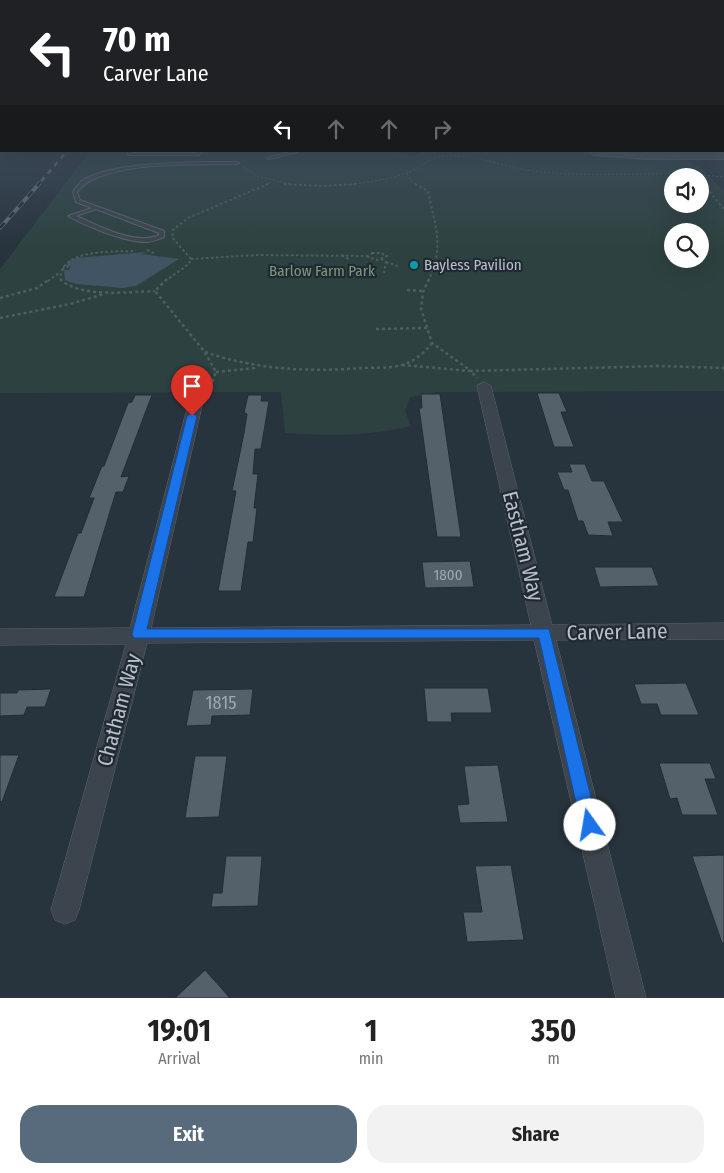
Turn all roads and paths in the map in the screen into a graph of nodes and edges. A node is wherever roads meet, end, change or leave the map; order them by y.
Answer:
1 (128, 156) edge
2 (199, 156) edge
3 (279, 156) edge
4 (686, 156) edge
5 (269, 158) dead end
6 (195, 163) junction
7 (240, 163) joint
8 (696, 168) edge
9 (130, 169) junction
10 (664, 173) edge
11 (407, 174) junction
12 (709, 174) edge
13 (724, 177) edge
14 (273, 182) junction
15 (709, 193) edge
16 (96, 208) junction
17 (724, 209) edge
18 (378, 248) dead end
19 (138, 250) dead end
20 (150, 252) dead end
21 (378, 252) junction
22 (144, 253) dead end
23 (341, 255) junction
24 (368, 257) junction
25 (191, 259) junction
26 (350, 260) dead end
27 (382, 260) junction
28 (386, 262) junction
29 (400, 267) dead end
30 (60, 273) junction
31 (384, 273) dead end
32 (407, 290) dead end
33 (424, 290) junction
34 (155, 291) junction
35 (106, 294) junction
36 (0, 298) edge
37 (0, 318) edge
38 (427, 328) junction
39 (376, 329) dead end
40 (432, 343) junction
41 (204, 351) junction
42 (402, 365) junction
43 (258, 368) junction
44 (724, 368) edge
45 (216, 372) junction
46 (478, 379) junction
47 (198, 393) joint
48 (724, 631) edge
49 (544, 633) junction
50 (139, 634) junction
51 (0, 636) edge
52 (65, 910) dead end
53 (631, 998) edge

1 - 9 lane
2 - 6 lane
3 - 5 lane
4 - 8 street
6 - 7 lane
6 - 9 lane
7 - 14 path
9 - 16 lane
10 - 11 path
11 - 14 path
11 - 33 path
12 - 13 path
14 - 25 path
15 - 17 path
16 - 16 lane
18 - 21 path
19 - 30 path
20 - 22 path
21 - 24 path
21 - 27 path
23 - 24 path
23 - 25 path
23 - 26 path
24 - 27 path
25 - 34 path
27 - 28 path
28 - 29 path
28 - 31 path
30 - 35 path
30 - 36 path
32 - 33 path
33 - 38 path
34 - 35 path
34 - 41 path
35 - 37 path
38 - 39 path
38 - 40 path
40 - 42 path
40 - 46 path
41 - 43 path
41 - 45 path
42 - 43 path
42 - 46 path
43 - 45 path
44 - 46 path
45 - 47 path
46 - 49 street, Eastham Way
47 - 50 street, Chatham Way
48 - 49 street, Carver Lane
49 - 50 street, Carver Lane
49 - 53 street, Eastham Way
50 - 51 street, Carver Lane
50 - 52 street, Chatham Way

